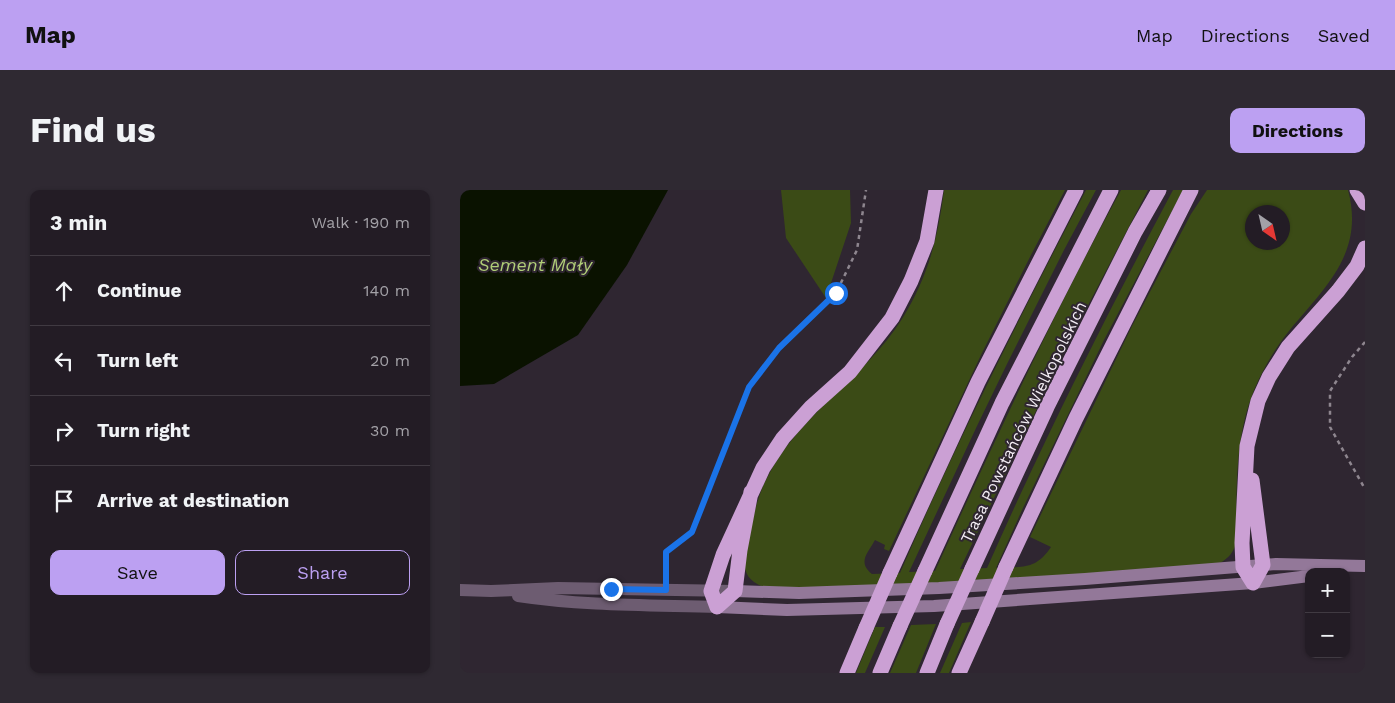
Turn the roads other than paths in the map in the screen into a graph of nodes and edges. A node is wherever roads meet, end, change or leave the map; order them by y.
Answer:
1 (936, 190) edge
2 (1076, 190) edge
3 (1111, 190) edge
4 (1159, 190) edge
5 (1191, 190) edge
6 (1199, 190) edge
7 (1358, 190) edge
8 (1365, 203) edge
9 (1180, 211) junction
10 (1365, 248) edge
11 (1247, 446) junction
12 (752, 492) junction
13 (1263, 565) junction
14 (1243, 567) junction
15 (1365, 568) edge
16 (1350, 570) edge
17 (1305, 576) edge
18 (1253, 583) junction
19 (460, 590) edge
20 (491, 591) junction
21 (711, 591) junction
22 (735, 591) junction
23 (717, 608) junction
24 (847, 673) edge
25 (880, 673) edge
26 (927, 673) edge
27 (960, 673) edge

1 - 12 highway
2 - 24 highway, bridge
3 - 25 highway, Trasa Powstańców Wielkopolskich, bridge
4 - 26 highway, Trasa Powstańców Wielkopolskich, bridge
5 - 9 highway
6 - 9 highway
7 - 8 highway
9 - 27 highway, bridge
10 - 11 highway
11 - 13 highway
11 - 14 highway
12 - 21 highway
12 - 22 highway
13 - 14 main road
13 - 15 main road
13 - 18 highway
14 - 18 highway
14 - 22 main road
15 - 16 main road
17 - 18 main road
18 - 23 main road
19 - 20 street
20 - 21 street
20 - 23 street
21 - 22 street
21 - 23 highway
22 - 23 highway

